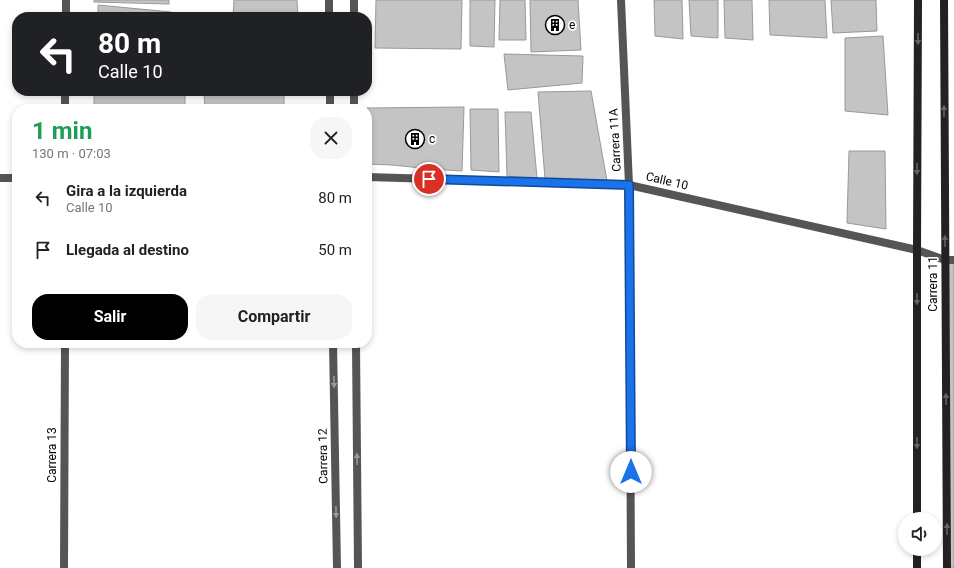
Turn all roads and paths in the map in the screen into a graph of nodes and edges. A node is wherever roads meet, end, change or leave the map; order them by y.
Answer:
1 (66, 0) edge
2 (329, 0) edge
3 (354, 0) edge
4 (621, 0) edge
5 (918, 0) edge
6 (944, 0) edge
7 (66, 12) edge
8 (330, 12) edge
9 (354, 12) edge
10 (372, 177) edge
11 (0, 178) edge
12 (12, 178) edge
13 (629, 185) junction
14 (917, 250) junction
15 (945, 260) junction
16 (954, 260) edge
17 (64, 348) edge
18 (333, 348) edge
19 (356, 348) edge
20 (917, 512) edge
21 (917, 556) edge
22 (64, 568) edge
23 (337, 568) edge
24 (358, 568) edge
25 (631, 568) edge
26 (917, 568) edge
27 (947, 568) edge

1 - 7 street
2 - 8 street
3 - 9 street
4 - 13 street, Carrera 11A
5 -> 14 main road, Carrera 11
15 -> 6 main road, Carrera 11
10 - 13 street, Calle 10
11 - 12 street
13 - 14 street, Calle 10
13 - 25 street, Carrera 11A
14 - 15 street, Calle 10
14 -> 20 main road, Carrera 11
15 - 16 street, Calle 10
27 -> 15 main road, Carrera 11
17 - 22 street, Carrera 13
18 -> 23 street, Carrera 12
24 -> 19 street
21 - 26 main road

